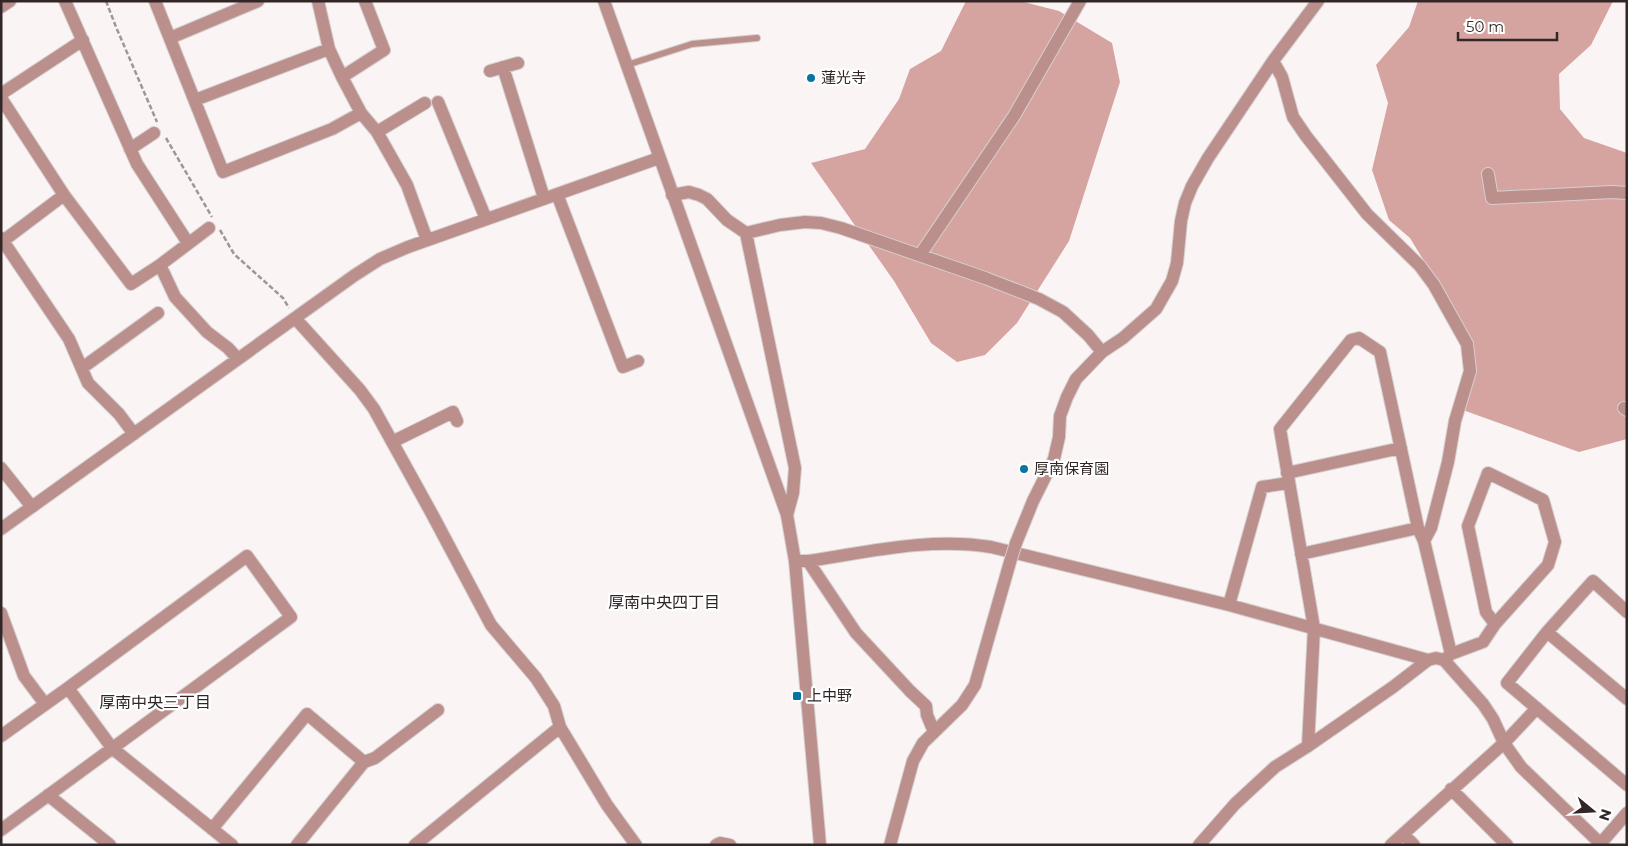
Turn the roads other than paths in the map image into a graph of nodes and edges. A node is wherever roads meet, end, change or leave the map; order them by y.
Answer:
1 (10, 1) edge
2 (65, 1) edge
3 (155, 1) edge
4 (258, 1) edge
5 (318, 1) edge
6 (365, 1) edge
7 (604, 1) edge
8 (1080, 1) edge
9 (1318, 1) edge
10 (1, 7) edge
11 (170, 38) junction
12 (757, 38) dead end
13 (83, 40) junction
14 (329, 49) junction
15 (1273, 62) junction
16 (518, 63) dead end
17 (626, 65) junction
18 (503, 67) junction
19 (490, 71) dead end
20 (342, 77) junction
21 (1, 96) edge
22 (195, 100) junction
23 (360, 113) junction
24 (158, 130) road end
25 (377, 132) junction
26 (130, 149) junction
27 (659, 158) junction
28 (1488, 174) dead end
29 (1627, 193) edge
30 (557, 194) junction
31 (672, 194) junction
32 (64, 196) junction
33 (544, 198) junction
34 (486, 219) junction
35 (215, 227) road end
36 (746, 232) junction
37 (2, 240) edge
38 (427, 240) junction
39 (188, 243) junction
40 (920, 256) junction
41 (160, 265) junction
42 (158, 313) dead end
43 (295, 318) junction
44 (1102, 352) junction
45 (238, 359) junction
46 (638, 361) dead end
47 (82, 368) junction
48 (457, 421) dead end
49 (134, 434) junction
50 (392, 442) junction
51 (1401, 448) junction
52 (1, 468) edge
53 (1288, 478) junction
54 (32, 507) junction
55 (787, 515) junction
56 (1418, 528) junction
57 (1, 529) edge
58 (1424, 541) junction
59 (1301, 554) junction
60 (802, 561) junction
61 (1624, 604) edge
62 (1229, 605) junction
63 (1, 613) edge
64 (1495, 624) junction
65 (1314, 628) junction
66 (1548, 632) junction
67 (1447, 657) junction
68 (1428, 660) junction
69 (68, 688) junction
70 (1627, 699) edge
71 (46, 704) junction
72 (1537, 708) junction
73 (438, 710) dead end
74 (560, 727) junction
75 (934, 732) junction
76 (1, 736) edge
77 (1504, 744) junction
78 (1308, 746) junction
79 (112, 748) junction
80 (364, 762) junction
81 (1627, 785) edge
82 (1452, 789) junction
83 (48, 795) junction
84 (1627, 813) edge
85 (212, 828) junction
86 (1, 830) edge
87 (1403, 834) junction
88 (1602, 844) edge
89 (110, 845) edge
90 (232, 845) edge
91 (297, 845) edge
92 (415, 845) edge
93 (636, 845) edge
94 (716, 845) edge
95 (730, 845) edge
96 (820, 845) edge
97 (890, 845) edge
98 (1199, 845) edge
99 (1391, 845) edge
100 (1414, 845) edge
101 (1507, 845) edge

1 - 10 street
2 - 13 street
3 - 11 street
4 - 11 street
5 - 14 street
6 - 20 street
7 - 17 street
8 - 40 street
9 - 15 street
11 - 22 street
12 - 17 lane
13 - 21 street
13 - 26 street
14 - 20 street
14 - 22 street
15 - 44 street
15 - 58 street
16 - 18 street
17 - 27 street
18 - 19 street
18 - 33 street
20 - 23 street
21 - 32 street
22 - 23 street
23 - 25 street
24 - 26 street
25 - 34 street
25 - 38 street
26 - 39 street
27 - 30 street
27 - 31 street
28 - 29 street
30 - 33 street
30 - 46 street
31 - 36 street
31 - 55 street
32 - 37 street
32 - 41 street
33 - 34 street
34 - 38 street
35 - 39 street
36 - 40 street
36 - 55 street
37 - 47 street
38 - 43 street
39 - 41 street
40 - 44 street
41 - 45 street
42 - 47 street
43 - 45 street
43 - 50 street
44 - 75 street, bridge
45 - 49 street
47 - 49 street
48 - 50 street
49 - 54 street
50 - 74 street
51 - 53 street
51 - 53 street
51 - 56 street
52 - 54 street
53 - 59 street
53 - 62 street
54 - 57 street
55 - 60 street
56 - 58 street
56 - 59 street
58 - 67 street
59 - 65 street
60 - 62 street
60 - 75 street
60 - 96 street
61 - 66 street
62 - 65 street
63 - 71 street
64 - 64 street
64 - 67 street
65 - 68 street
65 - 78 street
66 - 70 street
66 - 72 street
67 - 68 street
67 - 77 street
68 - 78 street
69 - 71 street
69 - 79 street
69 - 79 street
71 - 76 street
72 - 77 street
72 - 81 street
73 - 80 street
74 - 92 street
74 - 93 street
75 - 97 street
77 - 82 street
77 - 88 street
78 - 98 street
79 - 83 street
79 - 85 street
80 - 85 street
80 - 91 street
82 - 87 street
82 - 101 street
83 - 86 street
83 - 89 street
84 - 88 street
85 - 90 street
87 - 99 street
87 - 100 street
94 - 95 street

